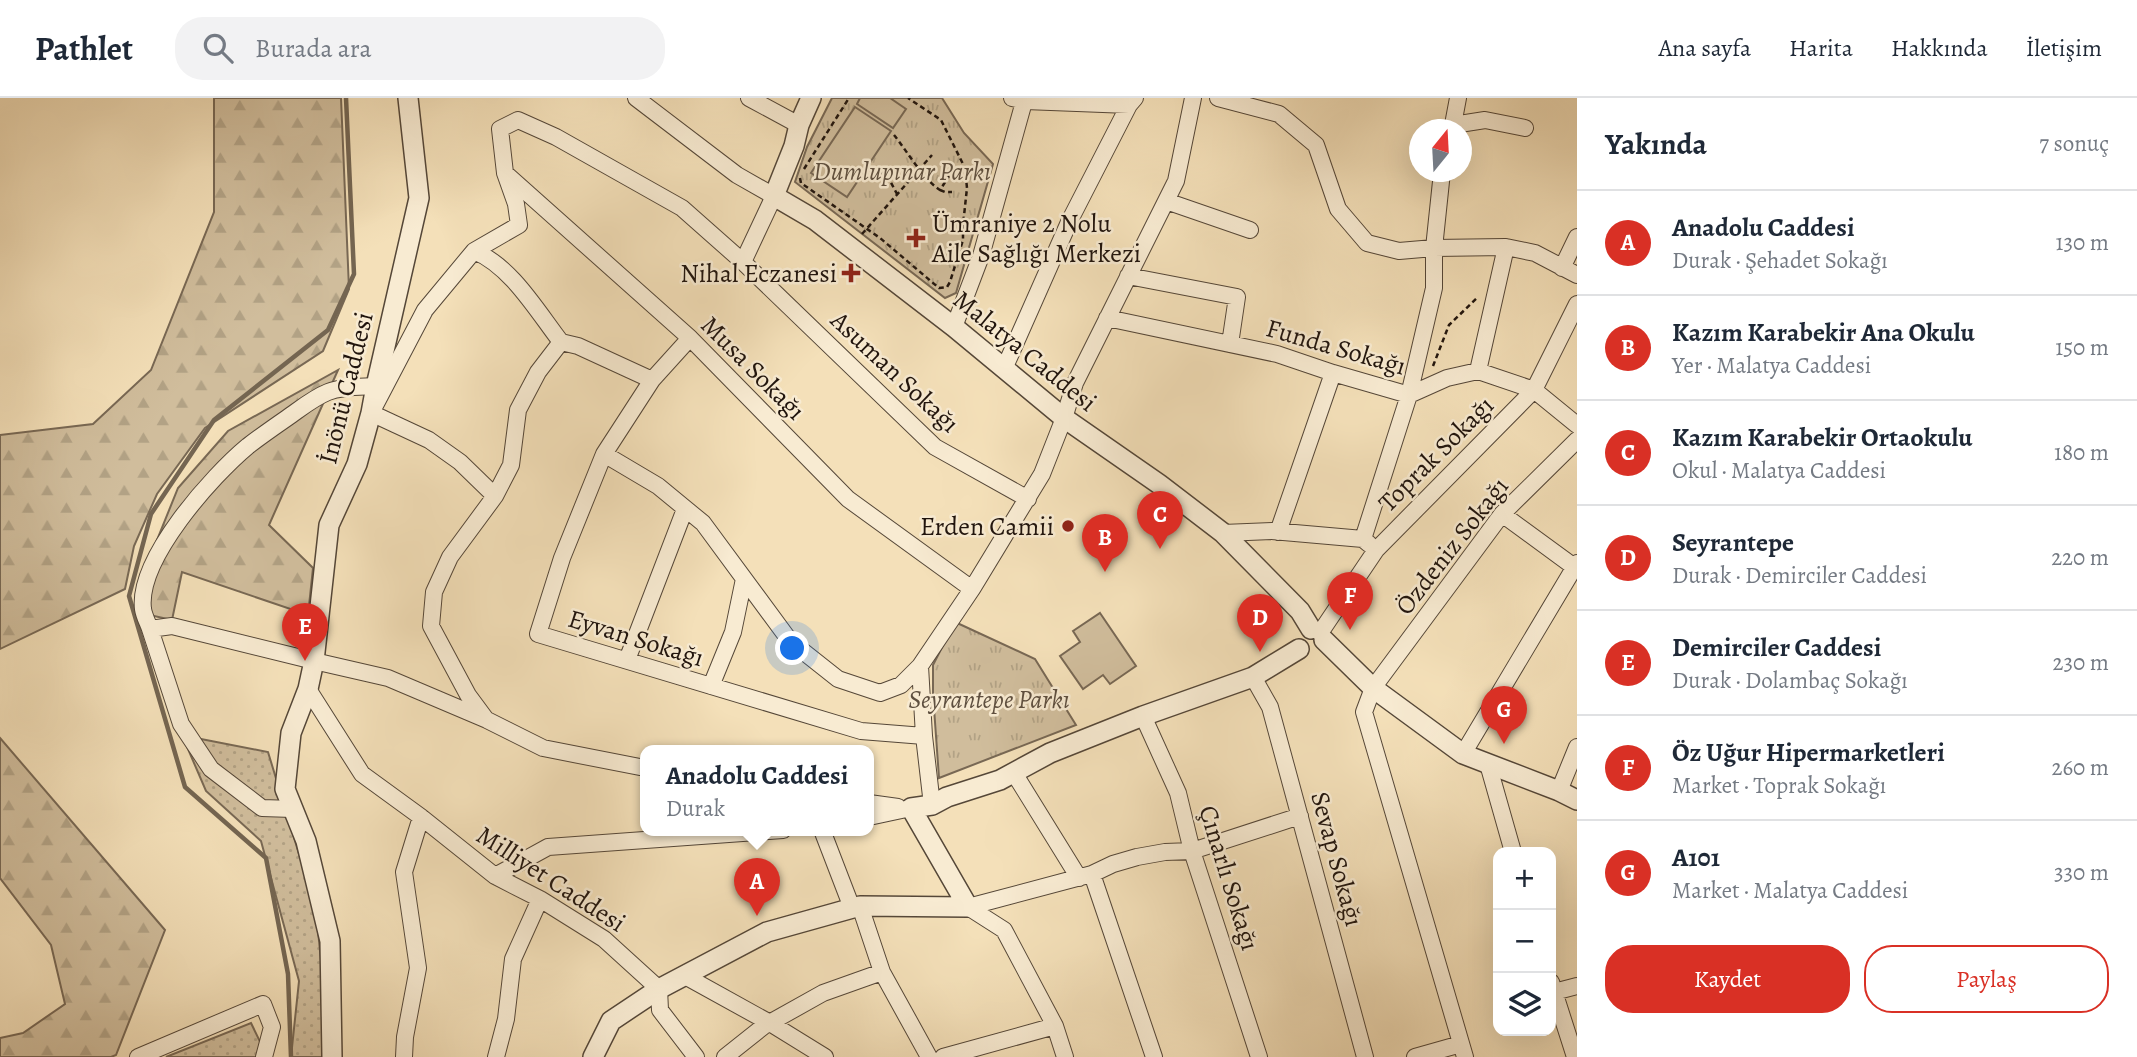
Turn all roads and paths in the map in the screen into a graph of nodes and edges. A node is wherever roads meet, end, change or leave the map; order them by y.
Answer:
1 (408, 98) edge
2 (636, 98) edge
3 (749, 98) edge
4 (810, 98) edge
5 (849, 98) edge
6 (908, 98) edge
7 (1193, 98) edge
8 (1218, 98) edge
9 (1458, 98) edge
10 (1021, 99) edge
11 (1132, 101) edge
12 (1454, 119) edge
13 (1472, 123) edge
14 (799, 125) junction
15 (1525, 128) dead end
16 (894, 135) dead end
17 (932, 155) dead end
18 (872, 167) dead end
19 (918, 170) junction
20 (505, 173) junction
21 (949, 176) dead end
22 (1442, 182) edge
23 (940, 190) junction
24 (952, 192) dead end
25 (897, 194) junction
26 (774, 196) junction
27 (1166, 201) junction
28 (866, 229) junction
29 (1250, 230) dead end
30 (1577, 237) edge
31 (1506, 247) junction
32 (1434, 248) junction
33 (852, 249) junction
34 (474, 251) junction
35 (743, 262) junction
36 (1569, 272) edge
37 (1128, 276) junction
38 (1498, 282) junction
39 (1577, 304) edge
40 (1107, 318) junction
41 (954, 327) junction
42 (690, 338) junction
43 (561, 342) junction
44 (1230, 344) junction
45 (1004, 369) junction
46 (1478, 371) junction
47 (1333, 373) junction
48 (652, 380) junction
49 (376, 386) junction
50 (1534, 390) junction
51 (1417, 391) junction
52 (372, 413) junction
53 (1065, 418) junction
54 (1577, 425) edge
55 (1577, 440) edge
56 (604, 454) junction
57 (495, 496) junction
58 (1028, 499) junction
59 (685, 509) junction
60 (1502, 514) junction
61 (1278, 532) junction
62 (1223, 533) junction
63 (1363, 539) junction
64 (1376, 550) junction
65 (1576, 566) edge
66 (744, 579) junction
67 (971, 589) junction
68 (150, 629) junction
69 (1318, 634) junction
70 (627, 660) junction
71 (314, 662) junction
72 (920, 666) junction
73 (1254, 677) junction
74 (711, 686) junction
75 (1373, 688) junction
76 (308, 689) junction
77 (1143, 716) junction
78 (487, 720) junction
79 (924, 736) junction
80 (1577, 747) edge
81 (1463, 754) junction
82 (1488, 764) junction
83 (640, 767) edge
84 (1014, 774) junction
85 (1568, 796) edge
86 (874, 804) edge
87 (932, 805) junction
88 (293, 808) junction
89 (911, 808) junction
90 (874, 816) edge
91 (1300, 816) junction
92 (421, 817) junction
93 (700, 836) edge
94 (825, 836) edge
95 (1512, 847) edge
96 (1192, 851) junction
97 (495, 876) junction
98 (1085, 876) junction
99 (540, 900) junction
100 (968, 906) junction
101 (856, 907) junction
102 (883, 972) junction
103 (685, 976) junction
104 (1577, 986) edge
105 (1556, 987) edge
106 (659, 989) junction
107 (1556, 999) edge
108 (771, 1023) junction
109 (1055, 1026) junction
110 (272, 1027) junction
111 (1463, 1050) edge
112 (138, 1057) edge
113 (256, 1057) edge
114 (264, 1057) edge
115 (332, 1057) edge
116 (404, 1057) edge
117 (496, 1057) edge
118 (593, 1057) edge
119 (696, 1057) edge
120 (725, 1057) edge
121 (825, 1057) edge
122 (929, 1057) edge
123 (943, 1057) edge
124 (1065, 1057) edge
125 (1154, 1057) edge
126 (1259, 1057) edge
127 (1364, 1057) edge
128 (1415, 1057) edge
129 (1575, 1057) edge

1 - 49 street, İnönü Caddesi
2 - 26 street
3 - 14 street
4 - 14 street
5 - 28 path
6 - 28 path
7 - 27 street
8 - 32 street
9 - 12 street
10 - 11 street
10 - 41 street
11 - 45 street
13 - 15 street
14 - 26 street
16 - 19 path
17 - 19 path
18 - 25 path
19 - 23 path
19 - 25 path
20 - 34 street, Asuman Sokağı
20 - 35 street, Asuman Sokağı
20 - 42 street, Musa Sokağı
21 - 23 path
22 - 32 street
23 - 24 path
25 - 28 path
26 - 33 street, Malatya Caddesi
26 - 35 street
27 - 29 street
27 - 37 street
28 - 33 path
30 - 36 street
31 - 32 street
31 - 36 street
31 - 38 street
32 - 51 street
33 - 41 street, Malatya Caddesi
34 - 43 street
34 - 52 street, Asuman Sokağı
35 - 58 street, Asuman Sokağı
37 - 40 street
37 - 44 street
38 - 46 street
38 - 51 path
39 - 50 street, Toprak Sokağı
40 - 44 street, Funda Sokağı
40 - 53 street
41 - 45 street, Malatya Caddesi
42 - 48 street, Eyvan Sokağı
42 - 67 street, Musa Sokağı
43 - 48 street
43 - 57 street
44 - 47 street, Funda Sokağı
45 - 53 street, Malatya Caddesi
46 - 50 street
46 - 51 street, Funda Sokağı
47 - 51 street, Funda Sokağı
47 - 61 street
48 - 56 street, Eyvan Sokağı
49 - 52 street, İnönü Caddesi
49 - 68 street
50 - 54 street
50 - 64 street, Toprak Sokağı
51 - 63 street
52 - 57 street
52 - 71 street, İnönü Caddesi
53 - 58 street
53 - 62 street, Malatya Caddesi
55 - 60 street, Özdeniz Sokağı
56 - 59 street
56 - 70 street, Eyvan Sokağı
57 - 78 street
58 - 67 street
59 - 66 street
59 - 70 street
60 - 65 street
60 - 75 street, Özdeniz Sokağı
61 - 62 street
61 - 63 street
62 - 69 street, Malatya Caddesi
63 - 64 street
64 - 69 street, Toprak Sokağı
65 - 81 street
66 - 72 street
66 - 74 street
67 - 72 street
68 - 71 street
68 - 88 street
69 - 73 street
69 - 75 street, Malatya Caddesi
70 - 74 street, Eyvan Sokağı
71 - 76 street, İnönü Caddesi
71 - 78 street
72 - 79 street
73 - 77 street
73 - 91 street, Sevap Sokağı
74 - 79 street, Eyvan Sokağı
75 - 81 street, Malatya Caddesi
75 - 111 street
76 - 88 street, İnönü Caddesi
76 - 92 street, Milliyet Caddesi
77 - 84 street
77 - 96 street, Çınarlı Sokağı
78 - 83 street
79 - 87 street
80 - 85 street
81 - 82 street, Malatya Caddesi
82 - 85 street, Malatya Caddesi
82 - 95 street
84 - 87 street
84 - 98 street
86 - 89 street
87 - 89 street
88 - 115 street, İnönü Caddesi
89 - 90 street
89 - 100 street
91 - 96 street
91 - 127 street, Sevap Sokağı
92 - 97 street, Milliyet Caddesi
92 - 116 street
93 - 97 street
94 - 101 street
96 - 98 street
96 - 126 street, Çınarlı Sokağı
97 - 99 street, Milliyet Caddesi
98 - 100 street
98 - 125 street
99 - 106 street, Milliyet Caddesi
99 - 117 street
100 - 101 street
100 - 109 street
101 - 102 street
101 - 103 street
102 - 108 street
102 - 122 street
103 - 106 street
103 - 108 street
104 - 105 street
106 - 118 street
106 - 119 street
107 - 129 street
108 - 120 street
108 - 121 street
109 - 123 street
109 - 124 street
110 - 112 street
110 - 113 street
110 - 114 street
111 - 128 street

